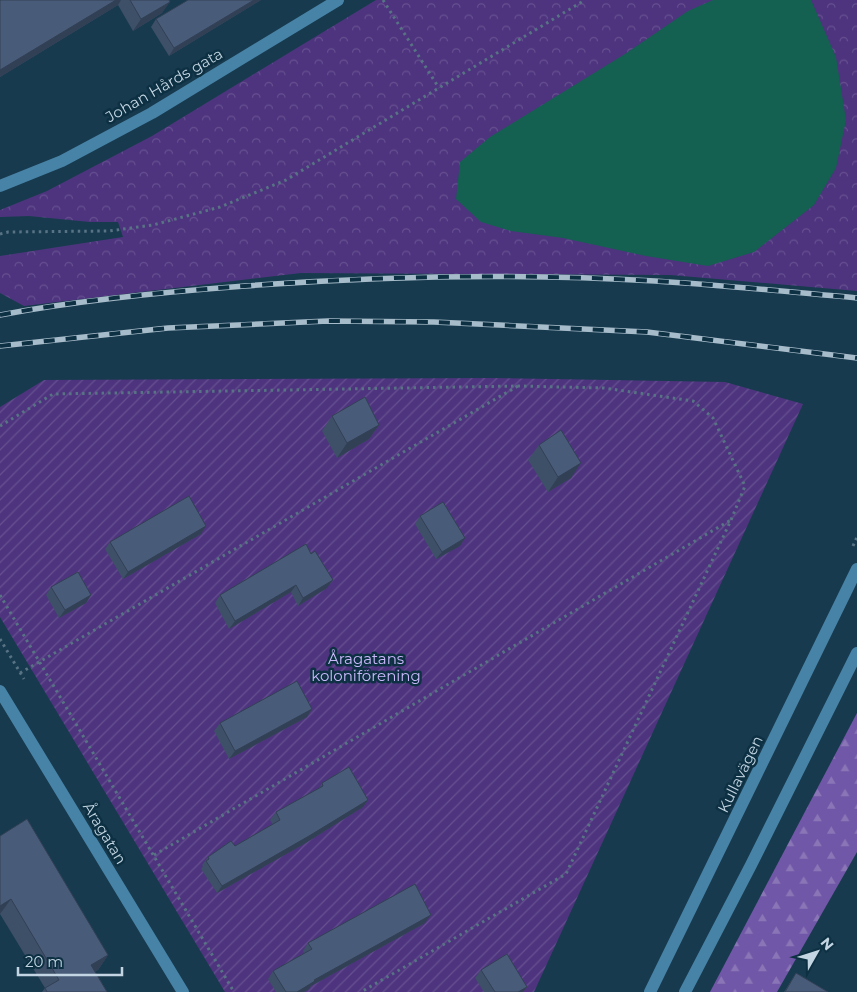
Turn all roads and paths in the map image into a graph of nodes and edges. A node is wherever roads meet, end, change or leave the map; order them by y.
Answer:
1 (338, 0) edge
2 (383, 0) edge
3 (585, 0) edge
4 (439, 88) junction
5 (0, 186) edge
6 (0, 234) edge
7 (519, 386) junction
8 (0, 426) edge
9 (731, 520) junction
10 (857, 569) edge
11 (0, 595) edge
12 (857, 653) edge
13 (40, 661) junction
14 (20, 673) dead end
15 (0, 691) edge
16 (154, 855) junction
17 (183, 992) edge
18 (234, 992) edge
19 (361, 992) edge
20 (650, 992) edge
21 (685, 992) edge

1 - 5 street, Johan Hårds gata
2 - 4 path
3 - 4 path
4 - 6 path
7 - 8 path
7 - 9 path
7 - 13 path
9 - 16 path
9 - 19 path
10 - 20 street, Kullavägen
11 - 13 path
12 - 21 street
13 - 14 path
13 - 16 path
15 - 17 street, Åragatan
16 - 18 path

